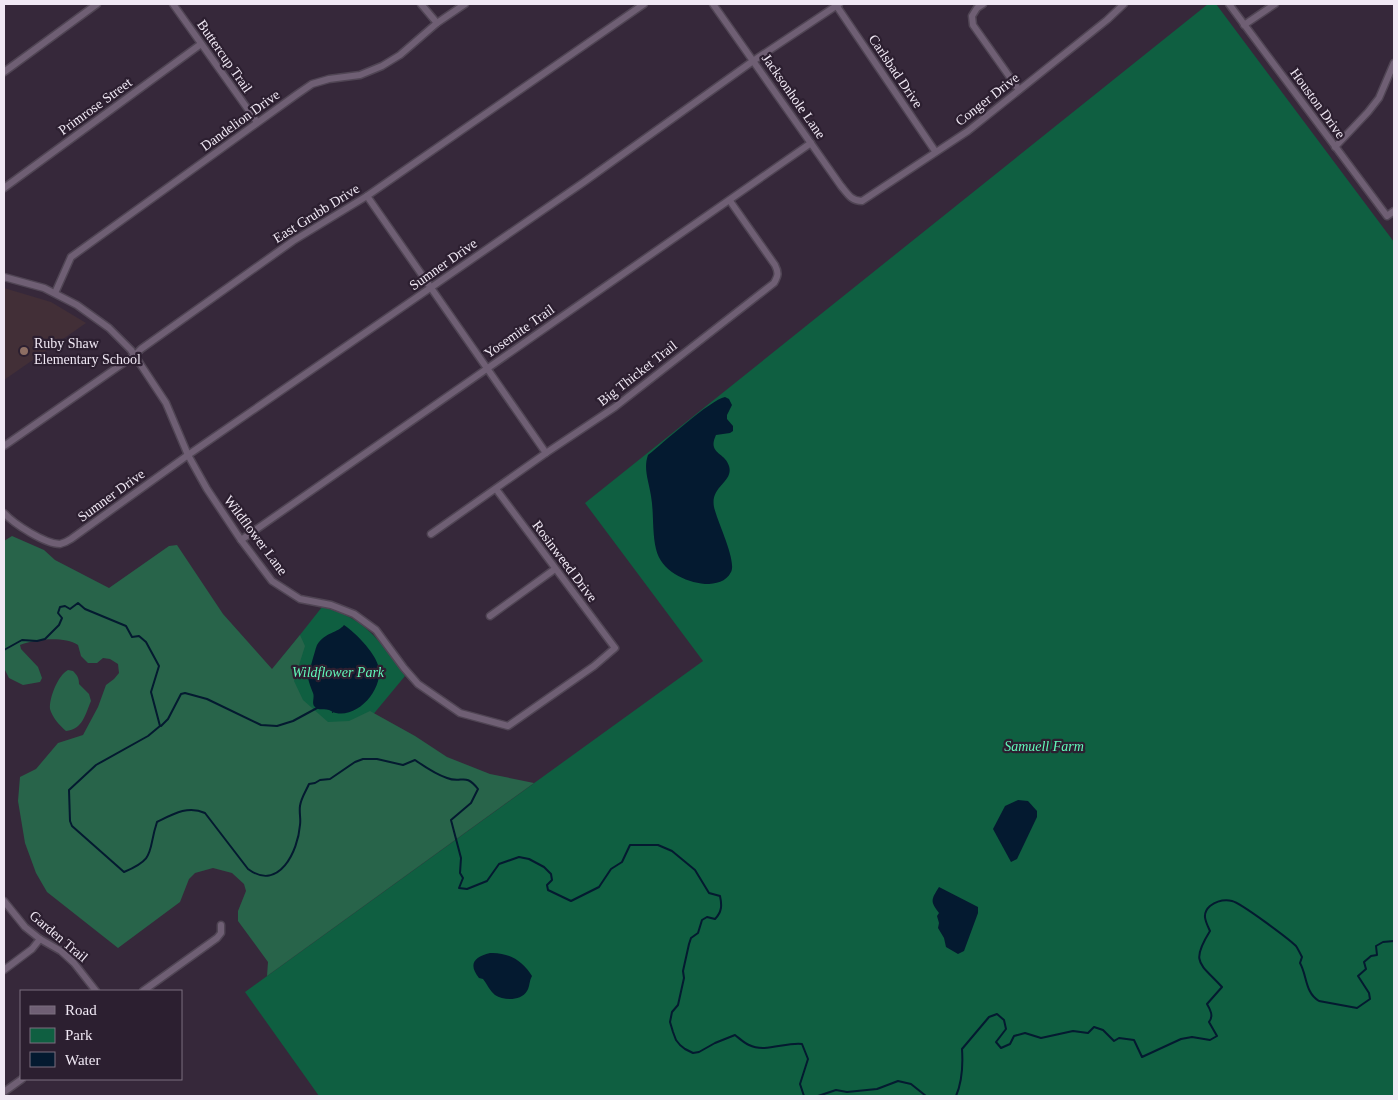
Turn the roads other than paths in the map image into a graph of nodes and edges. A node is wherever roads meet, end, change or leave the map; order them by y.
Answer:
1 (97, 4) edge
2 (173, 4) edge
3 (422, 4) edge
4 (465, 4) edge
5 (644, 4) edge
6 (713, 4) edge
7 (983, 4) edge
8 (1124, 4) edge
9 (1229, 4) edge
10 (1276, 4) edge
11 (837, 5) edge
12 (437, 23) junction
13 (1244, 25) junction
14 (201, 44) junction
15 (753, 61) junction
16 (1394, 63) edge
17 (4, 72) edge
18 (1018, 90) junction
19 (257, 122) junction
20 (811, 142) junction
21 (1334, 146) junction
22 (935, 151) junction
23 (4, 188) edge
24 (367, 196) junction
25 (730, 201) junction
26 (856, 201) joint
27 (1394, 211) edge
28 (4, 277) edge
29 (430, 288) junction
30 (55, 293) junction
31 (135, 355) junction
32 (487, 369) junction
33 (4, 446) edge
34 (546, 453) junction
35 (188, 455) junction
36 (496, 489) junction
37 (4, 513) edge
38 (431, 534) dead end
39 (241, 540) junction
40 (555, 569) junction
41 (490, 616) dead end
42 (615, 648) joint
43 (4, 901) edge
44 (221, 925) dead end
45 (40, 939) junction
46 (4, 970) edge
47 (95, 990) edge
48 (145, 990) edge
49 (21, 1080) edge
50 (4, 1092) edge

1 - 17 street
2 - 14 street, Buttercup Trail
3 - 12 street
4 - 12 street, Dandelion Drive
5 - 24 street, East Grubb Drive
6 - 15 street, Jacksonhole Lane
7 - 18 street
8 - 18 street, Conger Drive
9 - 13 street, Houston Drive
10 - 13 street
11 - 15 street, Sumner Drive
11 - 22 street, Carlsbad Drive
12 - 19 street, Dandelion Drive
13 - 21 street, Houston Drive
14 - 19 street, Buttercup Trail
14 - 23 street, Primrose Street
15 - 20 street, Jacksonhole Lane
15 - 29 street, Sumner Drive
16 - 21 street
18 - 22 street, Conger Drive
19 - 30 street, Dandelion Drive
20 - 25 street, Yosemite Trail
20 - 26 street, Jacksonhole Lane
21 - 27 street, Houston Drive
22 - 26 street, Conger Drive
24 - 29 street
24 - 31 street, East Grubb Drive
25 - 32 street, Yosemite Trail
25 - 34 street, Big Thicket Trail
28 - 30 street, Wildflower Lane
29 - 32 street
29 - 35 street, Sumner Drive
30 - 31 street, Wildflower Lane
31 - 33 street, East Grubb Drive
31 - 35 street, Wildflower Lane
32 - 34 street
32 - 39 street, Yosemite Trail
34 - 36 street, Big Thicket Trail
35 - 37 street, Sumner Drive
35 - 39 street, Wildflower Lane
36 - 38 street, Big Thicket Trail
36 - 40 street, Rosinweed Drive
39 - 42 street, Wildflower Lane
40 - 41 street
40 - 42 street, Rosinweed Drive
43 - 45 street, Garden Trail
44 - 48 street
45 - 46 street
45 - 47 street, Garden Trail
49 - 50 street

